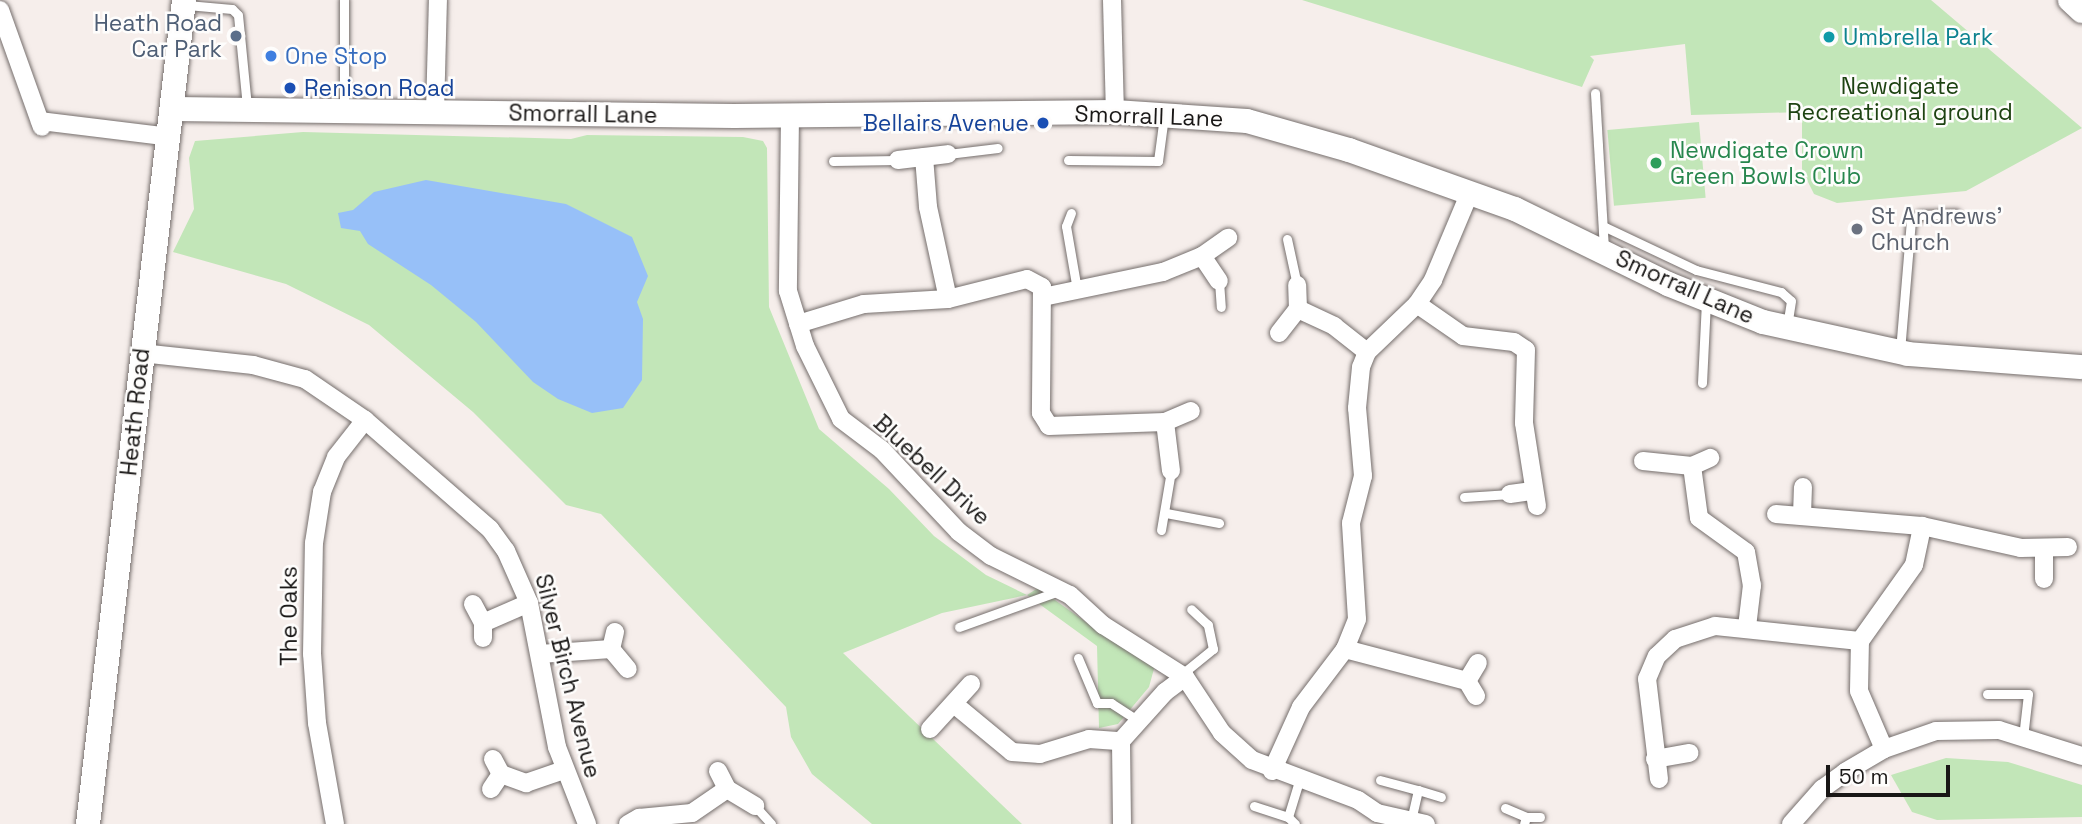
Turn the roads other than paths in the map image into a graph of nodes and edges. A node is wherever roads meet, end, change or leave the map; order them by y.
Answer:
1 (344, 0) edge
2 (438, 0) edge
3 (1112, 0) edge
4 (2070, 0) edge
5 (184, 2) edge
6 (0, 10) edge
7 (2082, 11) edge
8 (1595, 93) dead end
9 (247, 108) junction
10 (174, 109) junction
11 (344, 110) junction
12 (435, 112) junction
13 (1115, 112) junction
14 (1165, 114) junction
15 (790, 116) junction
16 (171, 137) junction
17 (998, 148) dead end
18 (948, 154) joint
19 (924, 157) junction
20 (898, 160) joint
21 (1068, 160) dead end
22 (833, 161) dead end
23 (1470, 192) junction
24 (1071, 213) dead end
25 (1956, 214) dead end
26 (1603, 226) junction
27 (1228, 238) dead end
28 (1287, 239) dead end
29 (1604, 251) junction
30 (1202, 256) junction
31 (1707, 272) junction
32 (1219, 281) joint
33 (1297, 285) joint
34 (1077, 290) junction
35 (1043, 297) junction
36 (948, 299) junction
37 (1702, 299) junction
38 (1417, 304) junction
39 (1221, 307) dead end
40 (1298, 309) junction
41 (798, 324) junction
42 (1787, 329) junction
43 (1279, 333) dead end
44 (1367, 352) junction
45 (1900, 352) junction
46 (141, 353) junction
47 (2082, 367) edge
48 (1702, 383) dead end
49 (1191, 411) dead end
50 (365, 421) junction
51 (1165, 422) junction
52 (1710, 458) dead end
53 (1643, 461) dead end
54 (1692, 466) junction
55 (1171, 471) joint
56 (1803, 487) dead end
57 (1510, 494) joint
58 (1464, 497) dead end
59 (1166, 513) junction
60 (1776, 514) dead end
61 (1802, 515) junction
62 (1219, 523) dead end
63 (1922, 526) junction
64 (1161, 530) dead end
65 (2068, 547) dead end
66 (2044, 549) junction
67 (2044, 579) dead end
68 (1060, 591) junction
69 (529, 603) junction
70 (473, 604) dead end
71 (1191, 609) dead end
72 (959, 627) dead end
73 (1746, 627) junction
74 (1860, 642) junction
75 (1345, 649) junction
76 (540, 654) junction
77 (1078, 658) dead end
78 (1478, 663) dead end
79 (628, 669) dead end
80 (1184, 675) junction
81 (971, 684) dead end
82 (1987, 694) dead end
83 (954, 704) junction
84 (1139, 721) junction
85 (930, 729) dead end
86 (2023, 737) junction
87 (1121, 741) junction
88 (1884, 749) junction
89 (1689, 752) dead end
90 (2082, 756) edge
91 (1655, 759) junction
92 (564, 770) junction
93 (718, 771) dead end
94 (1272, 771) junction
95 (1658, 779) dead end
96 (1300, 780) junction
97 (1380, 780) dead end
98 (491, 789) dead end
99 (727, 789) junction
100 (1418, 790) junction
101 (1441, 797) dead end
102 (755, 806) joint
103 (1254, 806) dead end
104 (1505, 808) dead end
105 (1540, 817) dead end
106 (1292, 821) edge
107 (1525, 821) edge
108 (1406, 822) edge
109 (88, 824) edge
110 (335, 824) edge
111 (587, 824) edge
112 (628, 824) edge
113 (771, 824) edge
114 (1122, 824) edge
115 (1791, 824) edge

1 - 11 lane
2 - 12 street
3 - 13 street
4 - 7 street
5 - 9 lane
5 - 10 street, Heath Road
6 - 16 street
8 - 26 lane
9 - 10 street, Smorrall Lane
9 - 11 street, Smorrall Lane
10 - 16 street, Heath Road
11 - 12 street, Smorrall Lane
12 - 15 street, Smorrall Lane
13 - 14 street, Smorrall Lane
13 - 15 street, Smorrall Lane
14 - 21 lane
14 - 23 street, Smorrall Lane
15 - 41 street, Bluebell Drive
16 - 46 street, Heath Road
17 - 18 lane
18 - 19 street
19 - 20 street
19 - 36 street
20 - 22 lane
23 - 29 street, Smorrall Lane
23 - 38 street
24 - 34 lane
25 - 45 lane
26 - 29 lane
26 - 31 lane
27 - 30 street
28 - 33 lane
29 - 37 street, Smorrall Lane
30 - 32 street
30 - 34 street
31 - 37 lane
31 - 42 lane
32 - 39 lane
33 - 40 street
34 - 35 street
35 - 36 street
35 - 51 street
36 - 41 street
37 - 42 street, Smorrall Lane
37 - 48 lane
38 - 44 street
38 - 57 street
40 - 43 street
40 - 44 street
41 - 68 street, Bluebell Drive
42 - 45 street, Smorrall Lane
44 - 75 street
45 - 47 street, Smorrall Lane
46 - 50 street, Silver Birch Avenue
46 - 109 street, Heath Road
49 - 51 street
50 - 69 street, Silver Birch Avenue
50 - 110 street, The Oaks
51 - 55 street
52 - 54 street
53 - 54 street
54 - 73 street
55 - 59 lane
56 - 61 street
57 - 58 lane
59 - 62 lane
59 - 64 lane
60 - 61 street
61 - 63 street
63 - 66 street
63 - 74 street
65 - 66 street
66 - 67 street
68 - 72 lane
68 - 80 street, Bluebell Drive
69 - 70 street
69 - 76 street, Silver Birch Avenue
71 - 80 lane
73 - 74 street
73 - 91 street
74 - 88 street
75 - 78 street
75 - 94 street
76 - 79 street
76 - 92 street, Silver Birch Avenue
77 - 84 lane
80 - 84 street
80 - 94 street, Bluebell Drive
81 - 83 street
82 - 86 lane
83 - 85 street
83 - 87 street
84 - 87 street
86 - 88 street
86 - 90 street
87 - 114 street
88 - 115 street
89 - 91 street
91 - 95 street
92 - 98 street
92 - 111 street, Silver Birch Avenue
93 - 99 street
94 - 96 street, Bluebell Drive
96 - 106 lane
96 - 108 street, Bluebell Drive
97 - 100 lane
99 - 102 street
99 - 112 street
100 - 101 lane
100 - 108 lane
102 - 113 lane
103 - 106 lane
104 - 107 lane
105 - 107 lane

